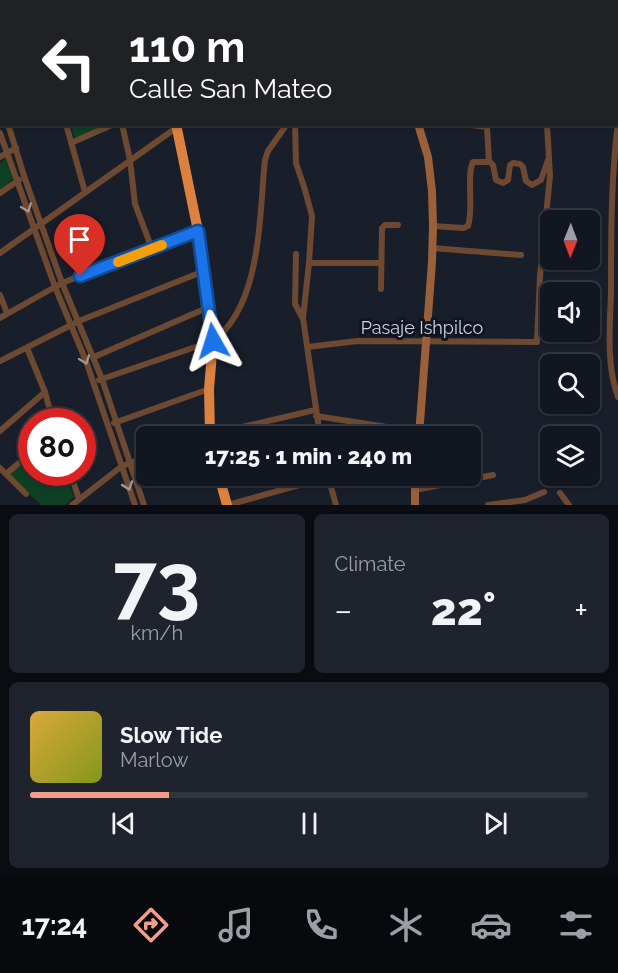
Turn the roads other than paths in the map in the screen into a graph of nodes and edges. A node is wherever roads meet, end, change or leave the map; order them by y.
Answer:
1 (9, 126) edge
2 (67, 126) edge
3 (109, 126) edge
4 (122, 126) edge
5 (176, 126) edge
6 (286, 126) edge
7 (295, 126) edge
8 (419, 126) edge
9 (480, 126) edge
10 (547, 126) edge
11 (618, 126) edge
12 (0, 133) edge
13 (71, 143) junction
14 (16, 148) junction
15 (3, 155) edge
16 (549, 157) junction
17 (130, 160) junction
18 (489, 161) junction
19 (24, 176) junction
20 (17, 181) junction
21 (85, 192) junction
22 (0, 193) edge
23 (398, 225) dead end
24 (38, 226) junction
25 (433, 226) junction
26 (198, 231) junction
27 (432, 248) junction
28 (152, 249) junction
29 (0, 253) edge
30 (296, 254) dead end
31 (521, 255) dead end
32 (309, 263) junction
33 (381, 263) junction
34 (204, 271) junction
35 (62, 283) junction
36 (55, 287) junction
37 (381, 289) dead end
38 (0, 295) edge
39 (209, 308) junction
40 (7, 314) junction
41 (0, 318) edge
42 (303, 318) junction
43 (79, 321) junction
44 (71, 325) junction
45 (213, 341) junction
46 (426, 342) junction
47 (308, 347) junction
48 (27, 348) junction
49 (94, 357) junction
50 (0, 361) edge
51 (102, 379) junction
52 (93, 384) junction
53 (209, 389) junction
54 (45, 392) junction
55 (618, 397) edge
56 (49, 408) edge
57 (316, 413) junction
58 (0, 421) edge
59 (116, 422) junction
60 (108, 425) junction
61 (208, 426) edge
62 (255, 426) edge
63 (318, 426) edge
64 (380, 426) edge
65 (420, 426) edge
66 (3, 429) edge
67 (136, 461) edge
68 (130, 463) junction
69 (18, 464) edge
70 (122, 466) junction
71 (0, 468) edge
72 (6, 474) junction
73 (493, 475) dead end
74 (75, 486) edge
75 (222, 486) edge
76 (294, 486) edge
77 (331, 486) edge
78 (416, 486) edge
79 (416, 490) junction
80 (544, 492) dead end
81 (560, 493) dead end
82 (26, 494) dead end
83 (79, 499) junction
84 (72, 505) edge
85 (135, 505) edge
86 (144, 505) edge
87 (228, 505) edge
88 (336, 505) edge
89 (415, 505) edge
90 (488, 505) edge
91 (569, 505) edge

1 - 14 street
2 - 13 street
3 - 13 street
4 - 17 street
5 - 17 street
5 - 26 highway
6 - 45 street
7 - 32 street
8 - 25 street
9 - 18 street
10 - 16 street
11 - 55 street
12 - 15 street
13 - 21 street
14 - 15 street
14 - 19 street
15 - 20 street
16 - 18 street
16 - 46 street, Pasaje Ishpilco
17 - 21 street
17 - 28 street
18 - 25 street
19 - 20 street
19 - 24 street
20 - 22 street
20 -> 24 street
21 - 24 street
23 - 33 street
24 - 29 street
24 - 35 street
24 - 36 street
25 - 27 street
26 - 28 street
26 - 34 highway
27 - 31 street
27 - 46 street
28 - 35 street
30 - 42 street
32 - 33 street
32 - 42 street
33 - 37 street
34 - 39 highway
34 - 43 street
35 - 36 street
35 - 43 street
36 - 40 street
36 - 44 street
38 - 40 street
39 - 45 highway
39 - 49 street
40 - 41 street
42 - 47 street
43 - 44 street
43 - 49 street
44 - 48 street
44 -> 52 street
45 - 51 street
45 - 53 highway
46 - 47 street, Pasaje Ishpilco
46 - 65 street
47 - 57 street
48 - 50 street
48 - 54 street
49 - 51 street
51 - 52 street
51 - 59 street
52 - 60 street
53 - 59 street
53 - 61 highway
54 - 56 street
54 - 66 street
57 - 62 street
57 - 63 street
57 - 64 street
58 - 66 street
59 - 60 street
59 - 68 street
60 - 70 street
67 - 68 street
68 - 70 street
68 - 86 street
69 - 72 street
70 - 83 street
70 -> 85 street
71 - 72 street
72 - 82 street
73 - 79 street
74 - 83 street
75 - 87 highway
76 - 87 street
77 - 88 street
78 - 79 street
79 - 89 street
80 - 90 street
81 - 91 street
83 - 84 street

